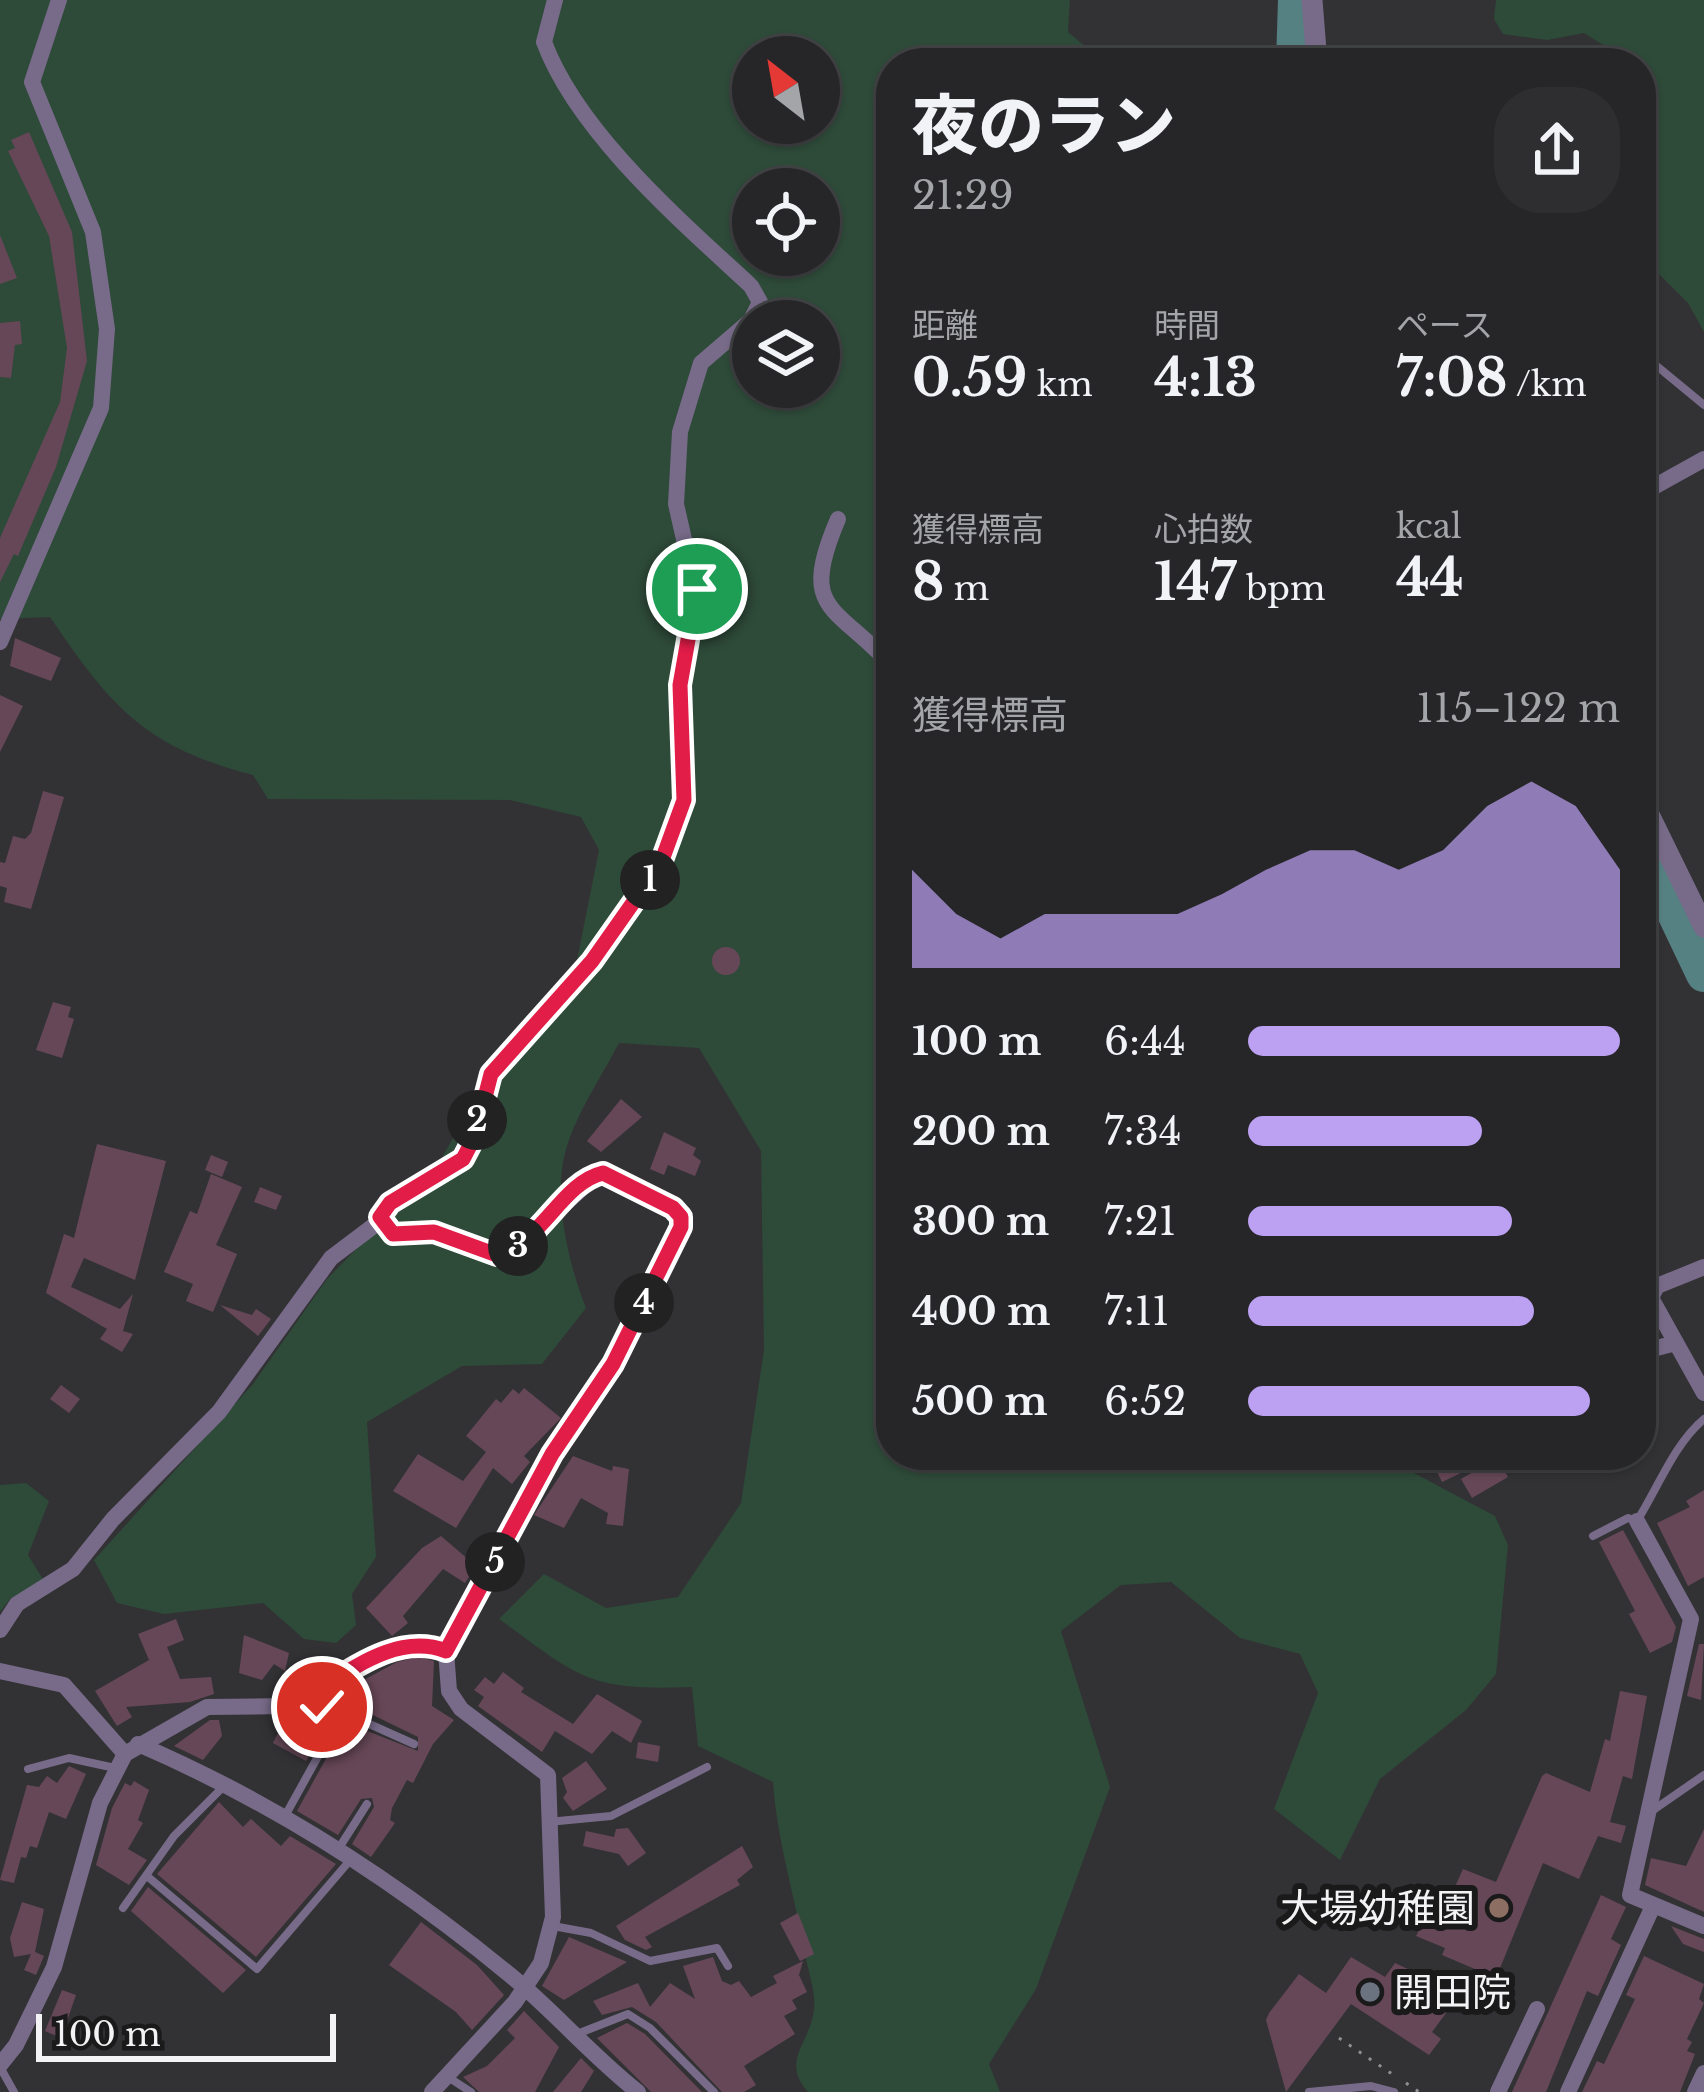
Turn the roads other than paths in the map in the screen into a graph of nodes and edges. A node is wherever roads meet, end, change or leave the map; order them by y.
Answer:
1 (59, 0) edge
2 (555, 0) edge
3 (1312, 0) edge
4 (1316, 48) edge
5 (1656, 365) edge
6 (1704, 405) edge
7 (1704, 459) edge
8 (1656, 486) edge
9 (838, 519) dead end
10 (0, 642) edge
11 (876, 651) edge
12 (1656, 829) edge
13 (1704, 927) edge
14 (380, 1221) junction
15 (1704, 1267) edge
16 (1656, 1288) edge
17 (1656, 1307) edge
18 (1676, 1342) junction
19 (1656, 1348) edge
20 (1704, 1393) edge
21 (1704, 1419) edge
22 (1637, 1521) junction
23 (1593, 1536) dead end
24 (1697, 1616) edge
25 (0, 1630) edge
26 (446, 1651) junction
27 (0, 1671) edge
28 (308, 1696) junction
29 (414, 1744) dead end
30 (321, 1751) dead end
31 (126, 1755) junction
32 (707, 1767) dead end
33 (28, 1769) dead end
34 (1704, 1775) edge
35 (224, 1786) junction
36 (368, 1804) dead end
37 (1648, 1813) junction
38 (284, 1817) junction
39 (547, 1822) junction
40 (345, 1854) junction
41 (147, 1876) junction
42 (1652, 1906) junction
43 (123, 1908) dead end
44 (551, 1926) junction
45 (1704, 1927) edge
46 (728, 1966) dead end
47 (525, 1989) junction
48 (1537, 2009) dead end
49 (569, 2035) junction
50 (0, 2066) edge
51 (1704, 2073) edge
52 (446, 2076) junction
53 (614, 2085) edge
54 (14, 2092) edge
55 (432, 2092) edge
56 (471, 2092) edge
57 (638, 2092) edge
58 (714, 2092) edge
59 (1310, 2092) edge
60 (1394, 2092) edge
61 (1498, 2092) edge
62 (1568, 2092) edge
63 (1696, 2092) edge

1 - 10 street
2 - 14 street
3 - 4 street
5 - 6 lane
7 - 8 street
9 - 11 street
12 - 13 street
14 - 25 street
14 - 26 street
15 - 16 street
17 - 18 street
18 - 19 street
18 - 20 street
21 - 22 lane
22 - 23 lane
22 - 24 street
24 - 37 street
26 - 28 street
26 - 39 street
27 - 31 street
28 - 29 lane
28 - 31 street
30 - 38 lane
31 - 33 lane
31 - 35 street
31 - 50 street
32 - 39 lane
34 - 37 lane
35 - 38 street
35 - 41 lane
36 - 40 lane
37 - 42 street
38 - 40 street
39 - 44 street
40 - 41 lane
40 - 47 street
41 - 43 lane
42 - 45 street
42 - 62 street
44 - 46 lane
44 - 47 street
47 - 49 street
47 - 52 street
48 - 61 street
49 - 53 street
49 - 58 lane
50 - 54 lane
51 - 63 street
52 - 55 street
52 - 56 lane
53 - 57 street
59 - 60 lane

